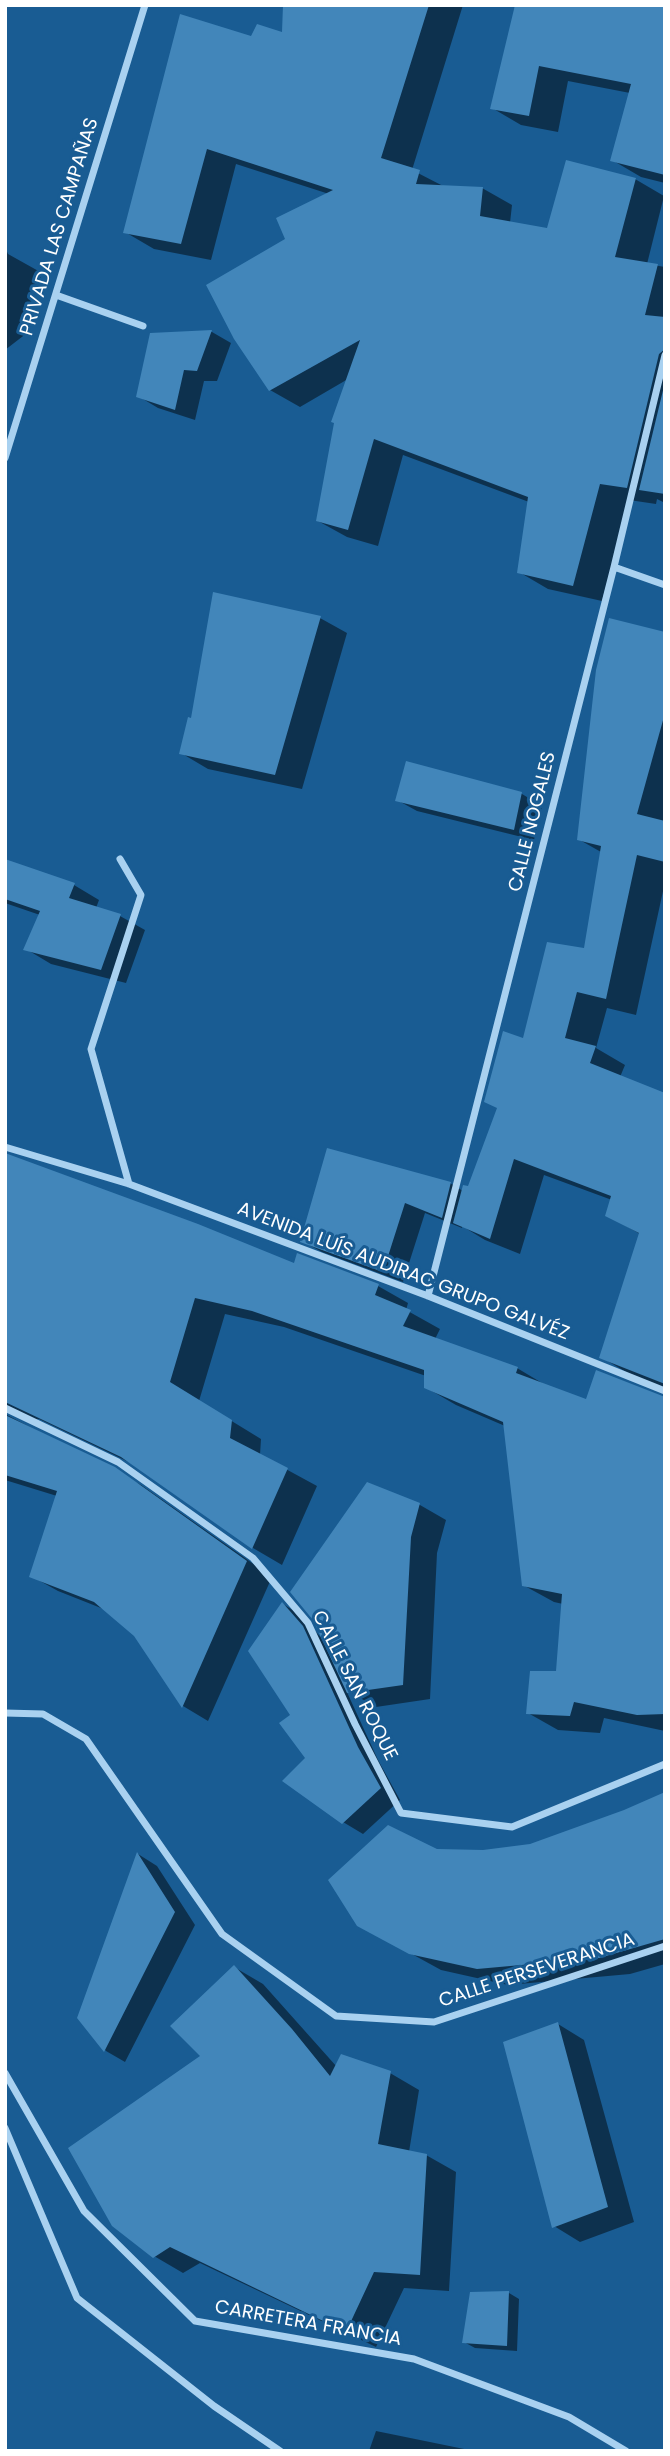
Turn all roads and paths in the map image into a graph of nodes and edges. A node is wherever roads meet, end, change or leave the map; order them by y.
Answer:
1 (145, 5) edge
2 (56, 295) junction
3 (143, 326) dead end
4 (665, 355) edge
5 (5, 458) edge
6 (614, 567) junction
7 (665, 585) edge
8 (120, 859) dead end
9 (5, 1147) edge
10 (130, 1184) junction
11 (428, 1296) junction
12 (665, 1391) edge
13 (5, 1408) edge
14 (5, 1713) edge
15 (665, 1763) edge
16 (665, 1946) edge
17 (5, 2073) edge
18 (5, 2128) edge
19 (280, 2451) edge
20 (626, 2451) edge

1 - 2 street, PRIVADA LAS CAMPAÑAS
2 - 3 street
2 - 5 street, PRIVADA LAS CAMPAÑAS
4 - 6 street, CALLE NOGALES
6 - 7 street
6 - 11 street, CALLE NOGALES
8 - 10 street
9 - 10 street, AVENIDA LUÍS AUDIRAC GRUPO GALVÉZ
10 - 11 street, AVENIDA LUÍS AUDIRAC GRUPO GALVÉZ
11 - 12 street, AVENIDA LUÍS AUDIRAC GRUPO GALVÉZ
13 - 15 street, CALLE SAN ROQUE
14 - 16 street, CALLE PERSEVERANCIA
17 - 20 street, CARRETERA FRANCIA
18 - 19 street

